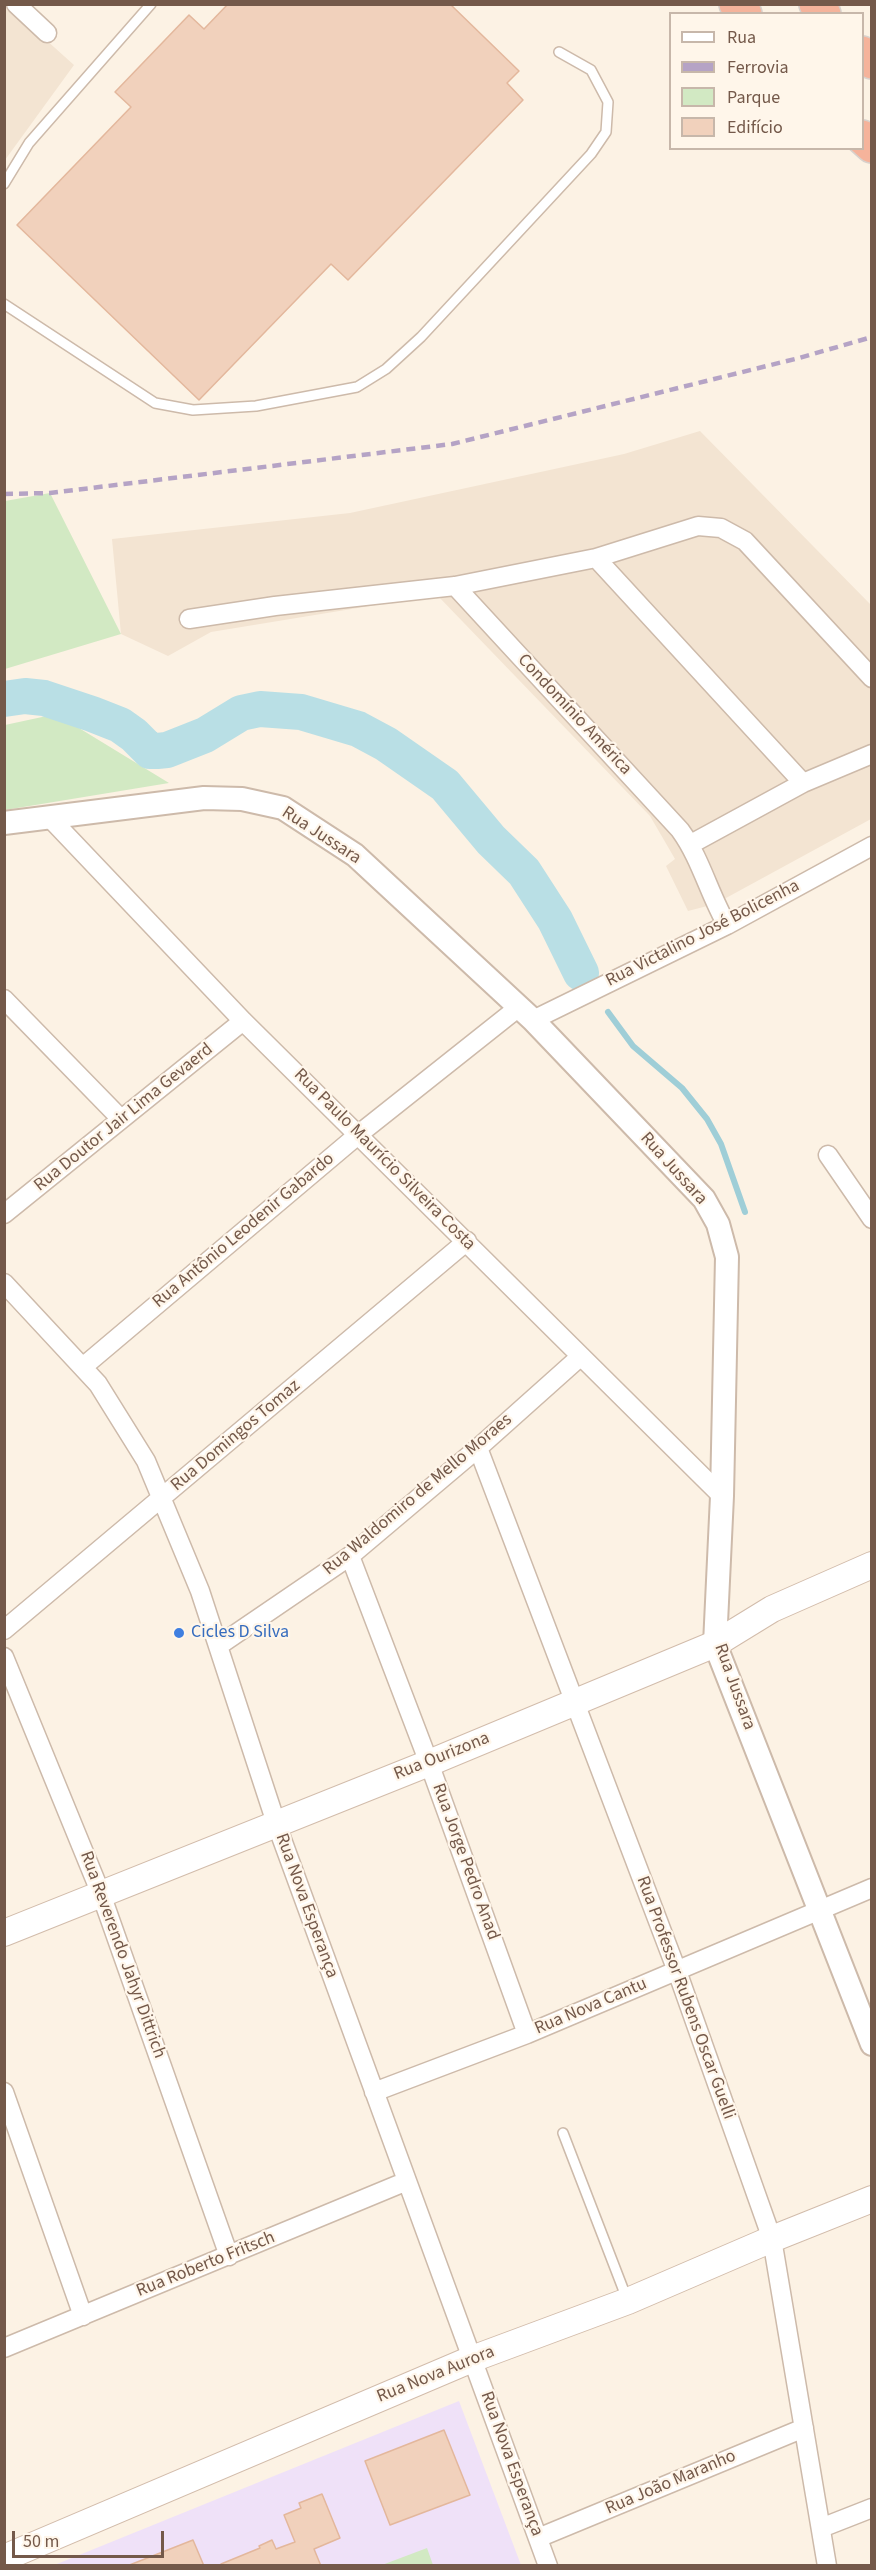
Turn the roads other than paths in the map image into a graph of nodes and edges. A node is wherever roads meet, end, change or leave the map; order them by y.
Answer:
1 (16, 4) edge
2 (151, 4) edge
3 (47, 33) dead end
4 (559, 52) dead end
5 (4, 184) edge
6 (4, 304) edge
7 (596, 558) junction
8 (455, 586) junction
9 (189, 619) dead end
10 (872, 678) edge
11 (872, 754) edge
12 (803, 783) junction
13 (51, 818) junction
14 (4, 823) edge
15 (691, 844) junction
16 (872, 846) edge
17 (727, 925) junction
18 (4, 999) edge
19 (526, 1013) junction
20 (243, 1021) junction
21 (122, 1119) junction
22 (359, 1134) junction
23 (828, 1155) dead end
24 (4, 1214) edge
25 (872, 1219) edge
26 (467, 1241) junction
27 (4, 1283) edge
28 (581, 1356) junction
29 (84, 1366) junction
30 (478, 1448) junction
31 (722, 1496) junction
32 (161, 1498) junction
33 (350, 1556) junction
34 (872, 1565) edge
35 (4, 1630) edge
36 (715, 1644) junction
37 (218, 1646) junction
38 (4, 1657) edge
39 (574, 1701) junction
40 (429, 1763) junction
41 (276, 1823) junction
42 (872, 1888) edge
43 (101, 1894) junction
44 (820, 1909) junction
45 (4, 1933) edge
46 (676, 1971) junction
47 (527, 2034) junction
48 (872, 2044) edge
49 (4, 2092) edge
50 (374, 2092) junction
51 (563, 2133) dead end
52 (407, 2181) junction
53 (872, 2199) edge
54 (772, 2239) junction
55 (229, 2256) junction
56 (628, 2301) junction
57 (82, 2316) junction
58 (4, 2348) edge
59 (472, 2359) junction
60 (804, 2428) junction
61 (872, 2508) edge
62 (821, 2528) junction
63 (538, 2538) junction
64 (4, 2558) edge
65 (548, 2565) edge
66 (827, 2565) edge

1 - 3 street
2 - 5 lane
4 - 6 lane
7 - 8 street
7 - 10 street
7 - 12 street
8 - 9 street
8 - 15 street, Condomínio América
11 - 12 street
12 - 15 street
13 - 14 street, Rua Jussara
13 - 19 street, Rua Jussara
13 - 20 street, Rua Paulo Maurício Silveira Costa
15 - 17 street, Condomínio América
16 - 17 street, Rua Victalino José Bolicenha
17 - 19 street, Rua Victalino José Bolicenha
18 - 21 street
19 - 22 street, Rua Antônio Leodenir Gabardo
19 - 31 street, Rua Jussara
20 - 21 street, Rua Doutor Jair Lima Gevaerd
20 - 22 street, Rua Paulo Maurício Silveira Costa
21 - 24 street, Rua Doutor Jair Lima Gevaerd
22 - 26 street, Rua Paulo Maurício Silveira Costa
22 - 29 street, Rua Antônio Leodenir Gabardo
23 - 25 street
26 - 28 street, Rua Paulo Maurício Silveira Costa
26 - 32 street, Rua Domingos Tomaz
27 - 29 street, Rua Nova Esperança
28 - 30 street, Rua Waldomiro de Mello Moraes
28 - 31 street, Rua Paulo Maurício Silveira Costa
29 - 32 street, Rua Nova Esperança
30 - 33 street, Rua Waldomiro de Mello Moraes
30 - 39 street, Rua Professor Rubens Oscar Guelli
31 - 36 street, Rua Jussara
32 - 35 street, Rua Domingos Tomaz
32 - 37 street, Rua Nova Esperança
33 - 37 street, Rua Waldomiro de Mello Moraes
33 - 40 street, Rua Jorge Pedro Anad
34 - 36 main road, Rua Ourizona
36 - 39 main road, Rua Ourizona
36 - 44 street, Rua Jussara
37 - 41 street, Rua Nova Esperança
38 - 43 street, Rua Reverendo Jahyr Dittrich
39 - 40 main road, Rua Ourizona
39 - 46 street, Rua Professor Rubens Oscar Guelli
40 - 41 main road, Rua Ourizona
40 - 47 street, Rua Jorge Pedro Anad
41 - 43 main road, Rua Ourizona
41 - 50 street, Rua Nova Esperança
42 - 44 street, Rua Nova Cantu
43 - 45 main road, Rua Ourizona
43 - 55 street, Rua Reverendo Jahyr Dittrich
44 - 46 street, Rua Nova Cantu
44 - 48 street, Rua Jussara
46 - 47 street, Rua Nova Cantu
46 - 54 street, Rua Professor Rubens Oscar Guelli
47 - 50 street, Rua Nova Cantu
49 - 57 street
50 - 52 street, Rua Nova Esperança
51 - 56 lane
52 - 55 street, Rua Roberto Fritsch
52 - 59 street, Rua Nova Esperança
53 - 54 main road, Rua Nova Aurora
54 - 56 main road, Rua Nova Aurora
54 - 60 street, Rua Professor Rubens Oscar Guelli
55 - 57 street, Rua Roberto Fritsch
56 - 59 main road, Rua Nova Aurora
57 - 58 street, Rua Roberto Fritsch
59 - 63 street, Rua Nova Esperança
59 - 64 main road, Rua Nova Aurora
60 - 62 street, Rua Professor Rubens Oscar Guelli
60 - 63 street, Rua João Maranho
61 - 62 street
62 - 66 street, Rua Professor Rubens Oscar Guelli
63 - 65 street, Rua Nova Esperança

